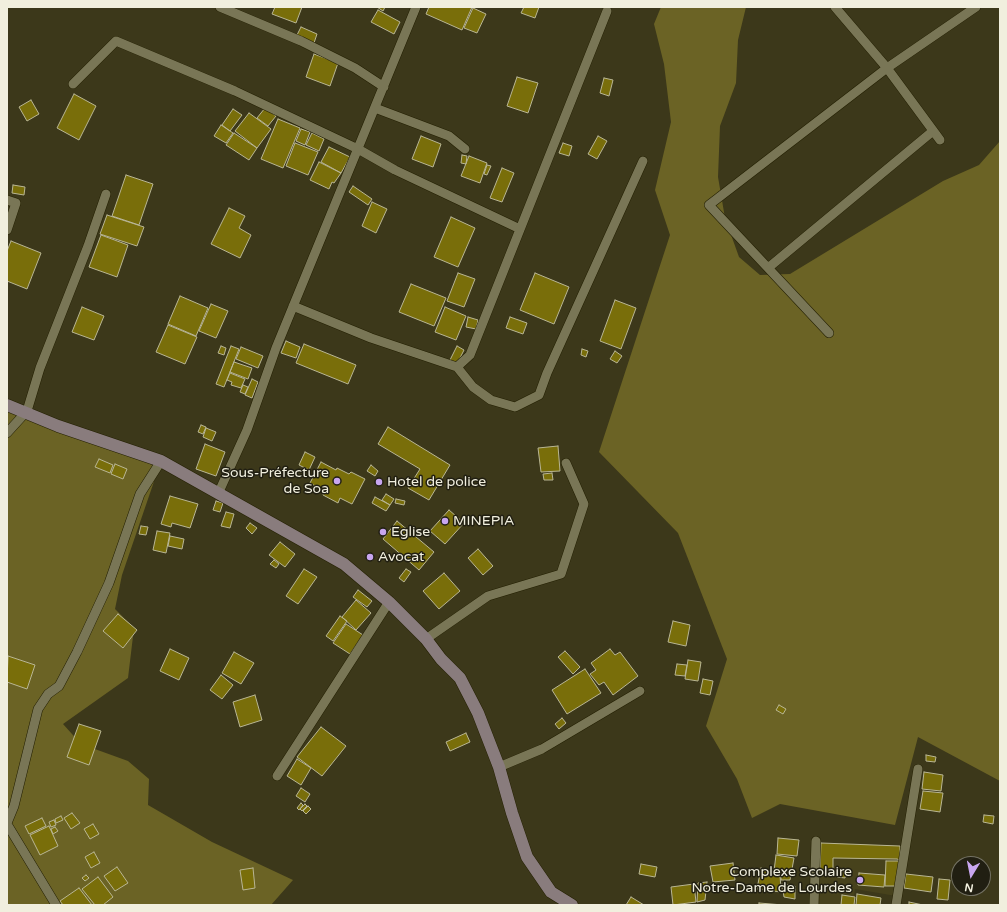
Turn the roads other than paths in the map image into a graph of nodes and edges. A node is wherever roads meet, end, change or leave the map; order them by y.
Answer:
1 (220, 7) edge
2 (416, 7) edge
3 (835, 7) edge
4 (976, 7) edge
5 (607, 11) dead end
6 (887, 68) junction
7 (72, 84) dead end
8 (384, 87) junction
9 (375, 108) junction
10 (933, 132) junction
11 (940, 140) dead end
12 (358, 149) junction
13 (465, 149) dead end
14 (643, 161) dead end
15 (106, 194) dead end
16 (7, 200) edge
17 (520, 229) junction
18 (7, 230) edge
19 (768, 268) junction
20 (293, 306) junction
21 (829, 334) dead end
22 (457, 367) junction
23 (7, 404) edge
24 (27, 411) junction
25 (7, 433) edge
26 (161, 461) junction
27 (566, 463) dead end
28 (218, 494) junction
29 (389, 602) junction
30 (426, 639) junction
31 (640, 691) dead end
32 (499, 767) junction
33 (918, 769) dead end
34 (277, 776) dead end
35 (7, 824) edge
36 (816, 841) dead end
37 (56, 905) edge
38 (572, 905) edge
39 (814, 905) edge
40 (896, 905) edge

1 - 8 street
2 - 8 street
3 - 6 street
4 - 6 street
5 - 17 street
6 - 10 street
6 - 19 street
7 - 12 street
8 - 9 street
9 - 12 street
9 - 13 street
10 - 11 street
10 - 19 street
12 - 17 street
12 - 20 street
14 - 22 street
15 - 24 street
16 - 18 street
17 - 22 street
19 - 21 street
20 - 22 street
20 - 28 street
23 - 24 street
24 - 25 street
24 - 26 street
26 - 28 street
26 - 35 street
27 - 30 street
28 - 29 street
29 - 30 street
29 - 34 street
30 - 32 street
31 - 32 street
32 - 38 street
33 - 40 street
35 - 37 street
36 - 39 street

